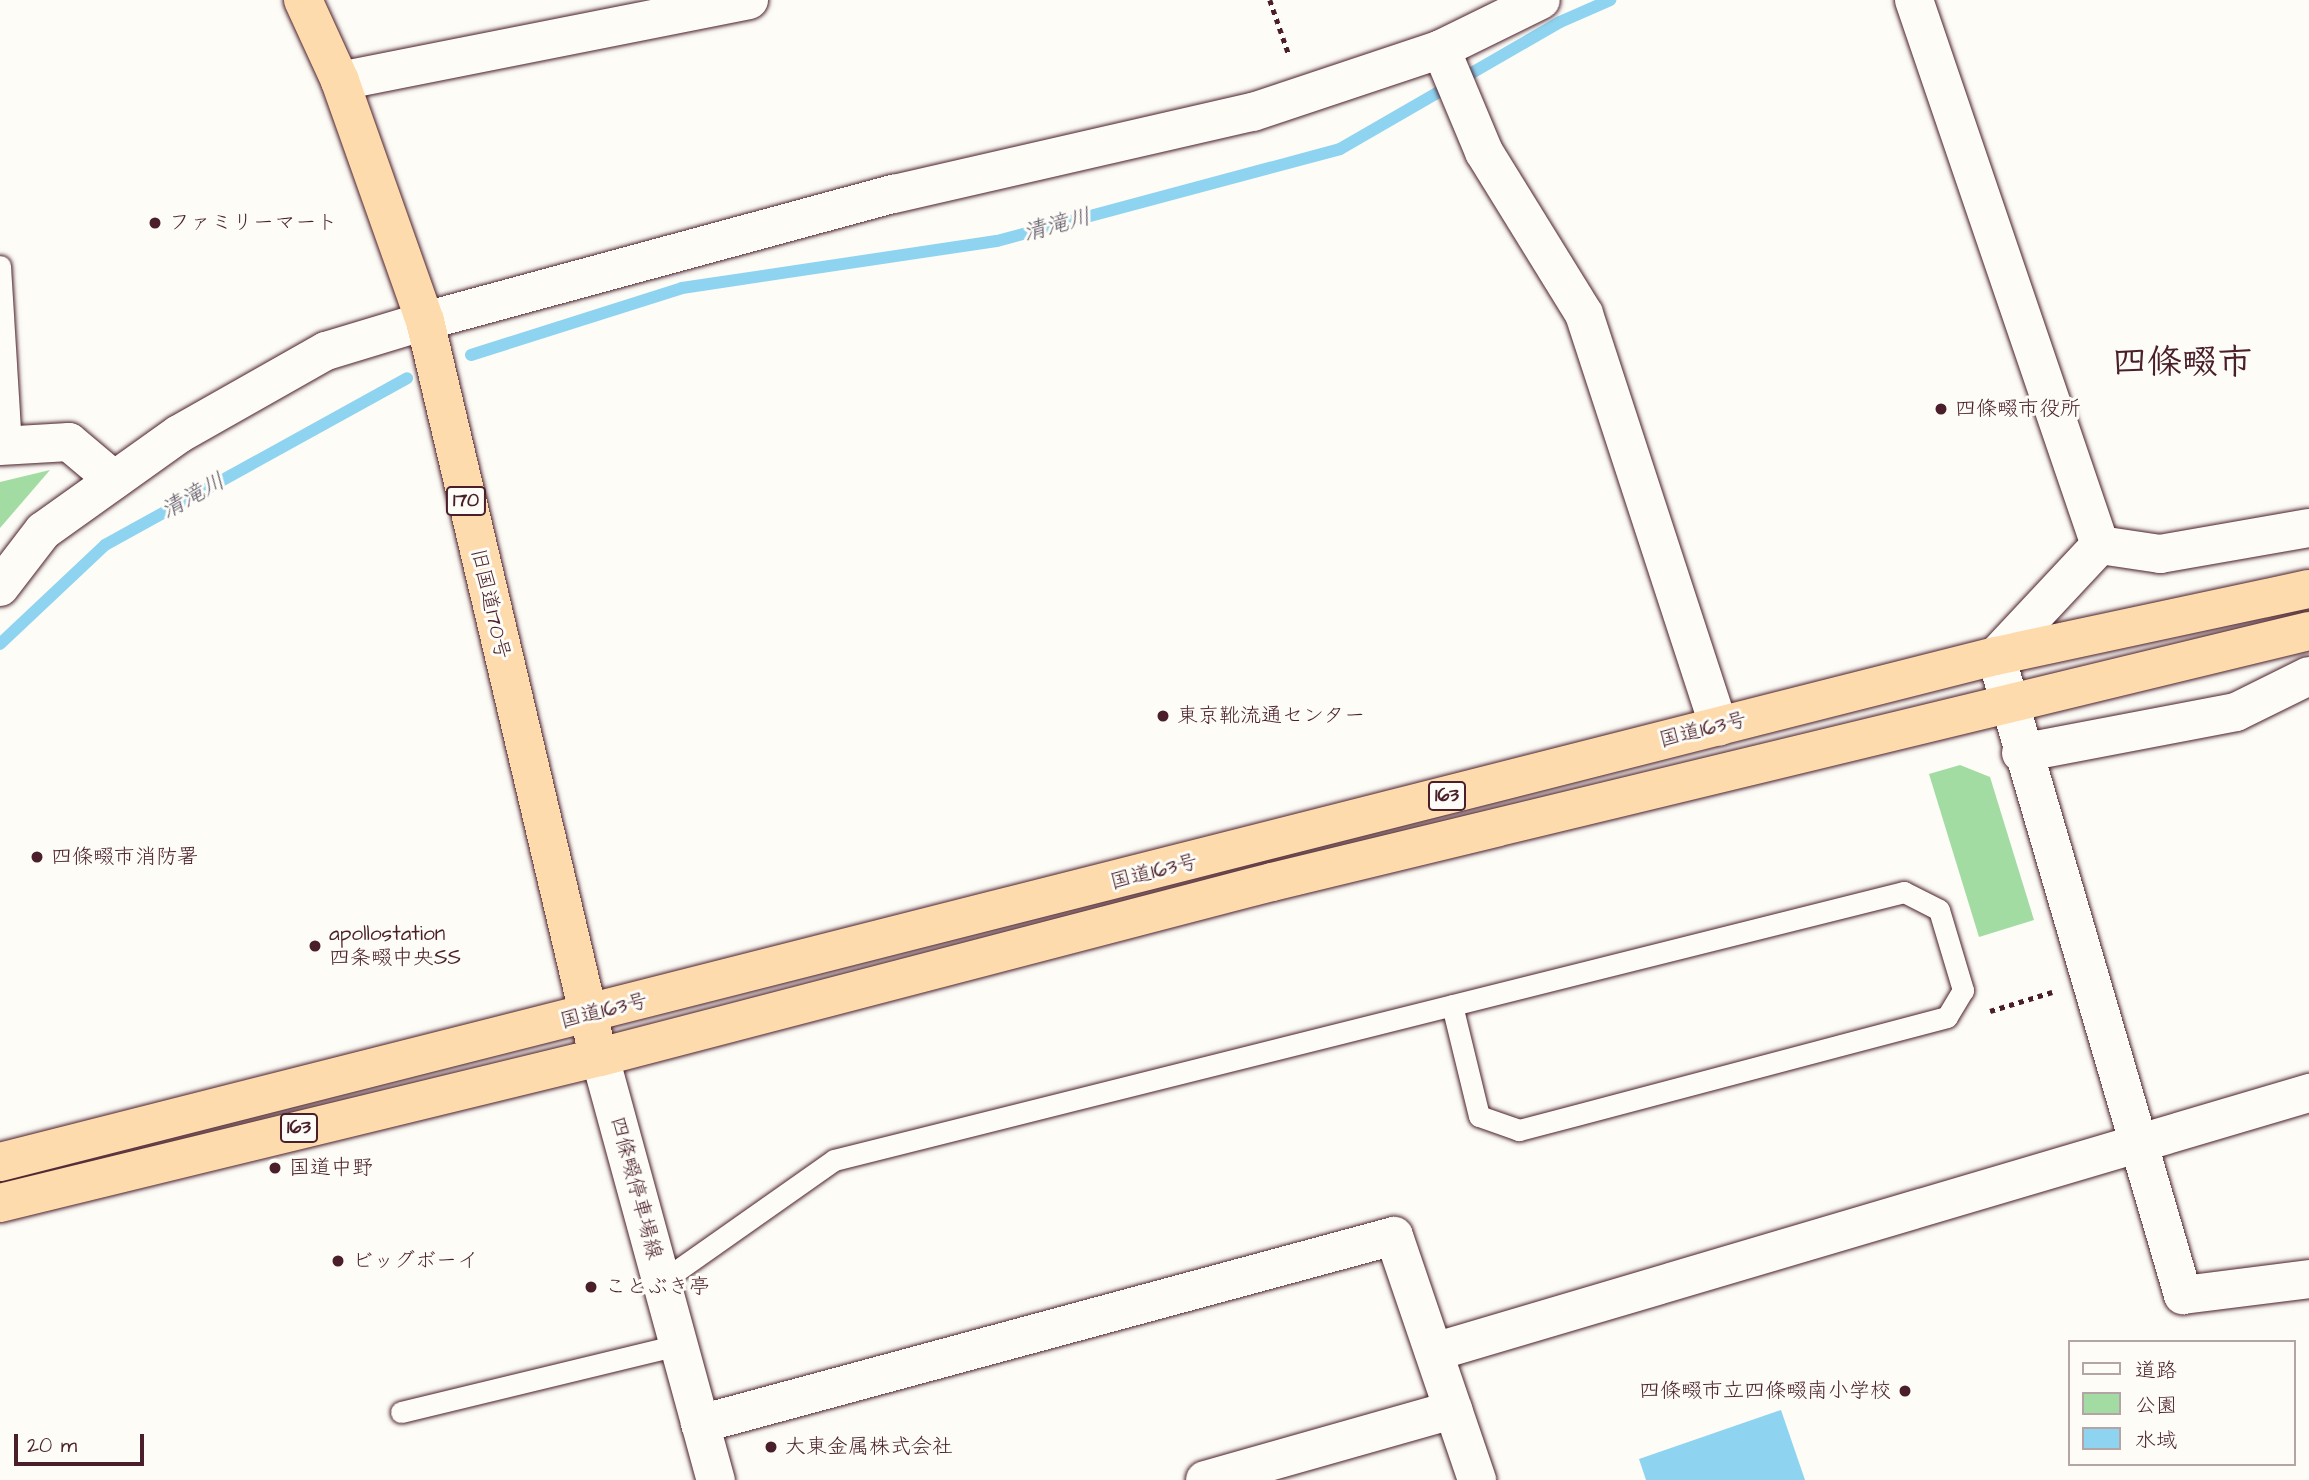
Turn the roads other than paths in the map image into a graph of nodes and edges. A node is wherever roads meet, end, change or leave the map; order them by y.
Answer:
1 (303, 0) edge
2 (749, 0) edge
3 (1541, 0) edge
4 (1914, 0) edge
5 (1443, 53) junction
6 (340, 81) junction
7 (0, 266) edge
8 (425, 321) junction
9 (6, 445) edge
10 (114, 480) junction
11 (2309, 528) edge
12 (2100, 545) junction
13 (0, 587) edge
14 (2309, 589) edge
15 (2309, 631) edge
16 (1996, 656) junction
17 (2309, 676) edge
18 (2005, 703) junction
19 (1719, 726) junction
20 (2021, 753) junction
21 (1452, 1005) junction
22 (587, 1015) junction
23 (600, 1057) junction
24 (2309, 1093) edge
25 (2138, 1144) junction
26 (0, 1162) edge
27 (0, 1203) edge
28 (2309, 1279) edge
29 (662, 1281) junction
30 (679, 1345) junction
31 (1434, 1352) junction
32 (1453, 1410) junction
33 (401, 1412) dead end
34 (701, 1424) junction
35 (716, 1480) edge
36 (1205, 1480) edge
37 (1477, 1480) edge

1 - 6 highway, 旧国道170号 / 170
2 - 6 street
3 - 5 street
4 - 12 street
5 - 8 street
5 - 19 street
6 - 8 highway, 旧国道170号 / 170
7 - 9 lane
8 - 10 street
8 - 22 highway, 旧国道170号 / 170
9 - 10 street
10 - 13 street
11 - 12 street
12 - 16 street
14 - 16 highway, 国道163号 / 163
15 - 18 highway, 国道163号 / 163
16 - 18 street
16 - 19 highway, 国道163号 / 163
17 - 20 street
18 - 20 street
18 - 23 highway, 国道163号 / 163
19 - 22 highway, 国道163号 / 163
20 - 25 street
21 - 21 lane
21 - 29 lane
22 - 23 highway, 旧国道170号 / 170
22 - 26 highway, 国道163号 / 163
23 - 27 highway, 国道163号 / 163
23 - 29 street, 四條畷停車場線
24 - 25 street
25 - 28 street
25 - 31 street
29 - 30 street, 四條畷停車場線
30 - 33 lane
30 - 34 street, 四條畷停車場線
31 - 32 street
31 - 34 street
32 - 36 street
32 - 37 street
34 - 35 street, 四條畷停車場線

